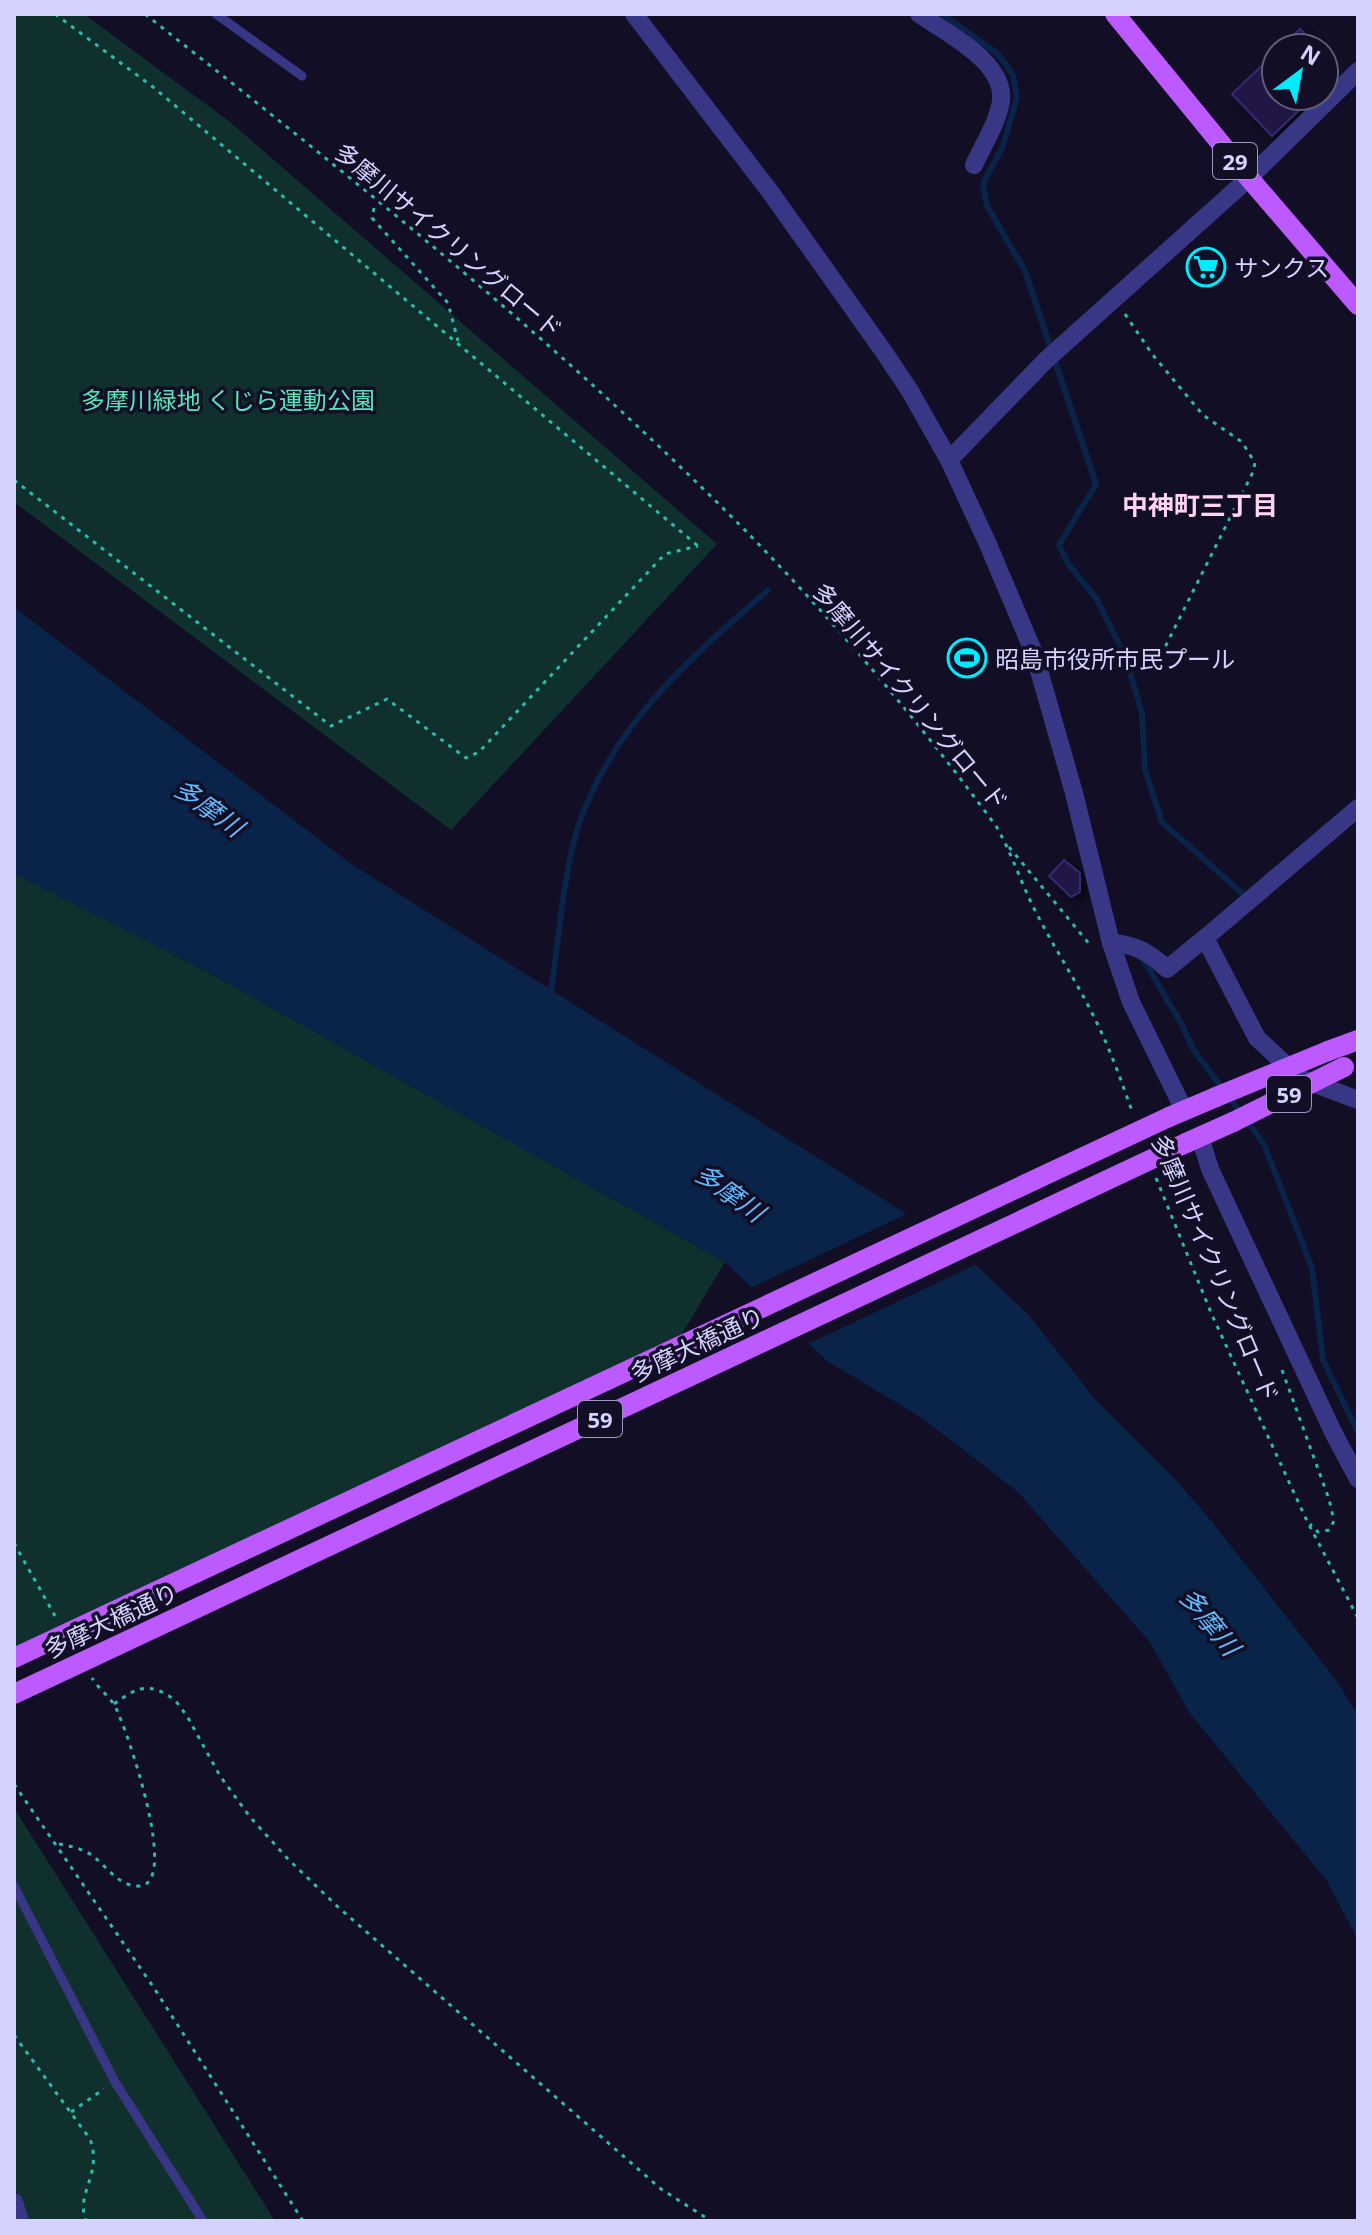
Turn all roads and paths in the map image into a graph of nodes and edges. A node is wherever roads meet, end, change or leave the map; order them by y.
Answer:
1 (55, 14) edge
2 (145, 14) edge
3 (216, 14) edge
4 (634, 14) edge
5 (919, 14) edge
6 (1120, 16) edge
7 (1358, 71) edge
8 (302, 76) dead end
9 (974, 165) dead end
10 (1249, 178) junction
11 (374, 208) dead end
12 (1114, 298) junction
13 (1358, 305) edge
14 (458, 341) junction
15 (949, 460) junction
16 (14, 480) edge
17 (1155, 667) dead end
18 (1358, 808) edge
19 (1007, 844) junction
20 (1205, 938) junction
21 (1111, 946) junction
22 (1358, 1040) edge
23 (1351, 1063) edge
24 (1358, 1100) edge
25 (1177, 1113) junction
26 (1135, 1118) dead end
27 (1193, 1140) junction
28 (1155, 1174) dead end
29 (1277, 1358) dead end
30 (1358, 1479) edge
31 (1307, 1521) junction
32 (14, 1543) edge
33 (1358, 1618) edge
34 (61, 1626) dead end
35 (14, 1658) edge
36 (86, 1668) dead end
37 (14, 1694) edge
38 (114, 1704) junction
39 (14, 1784) edge
40 (57, 1844) junction
41 (14, 1886) edge
42 (14, 2035) edge
43 (99, 2093) dead end
44 (71, 2112) junction
45 (14, 2202) edge
46 (20, 2221) edge
47 (86, 2221) edge
48 (203, 2221) edge
49 (303, 2221) edge
50 (711, 2221) edge

1 - 14 path
2 - 19 path, 多摩川サイクリングロード
3 - 8 lane
4 - 15 street
5 - 9 street
6 - 10 main road, 29
7 - 10 street
10 - 12 street
10 - 13 main road, 29
11 - 14 path
12 - 15 street
12 - 17 path
14 - 16 path
15 - 21 street
18 - 20 street
19 - 21 path
19 - 26 path, 多摩川サイクリングロード
20 - 21 street
20 - 24 street
21 - 25 street
22 - 25 main road, 多摩大橋通り / 59, bridge
23 - 27 main road, 多摩大橋通り / 59, bridge
25 - 35 main road, 多摩大橋通り / 59, bridge
27 - 30 street
27 - 37 main road, 多摩大橋通り / 59, bridge
28 - 31 path, 多摩川サイクリングロード
29 - 31 path
31 - 33 path, 多摩川サイクリングロード
32 - 34 path
36 - 38 path
38 - 40 path
38 - 50 path
39 - 40 path
40 - 49 path
41 - 48 lane
42 - 44 path
43 - 44 path
44 - 47 path
45 - 46 street

